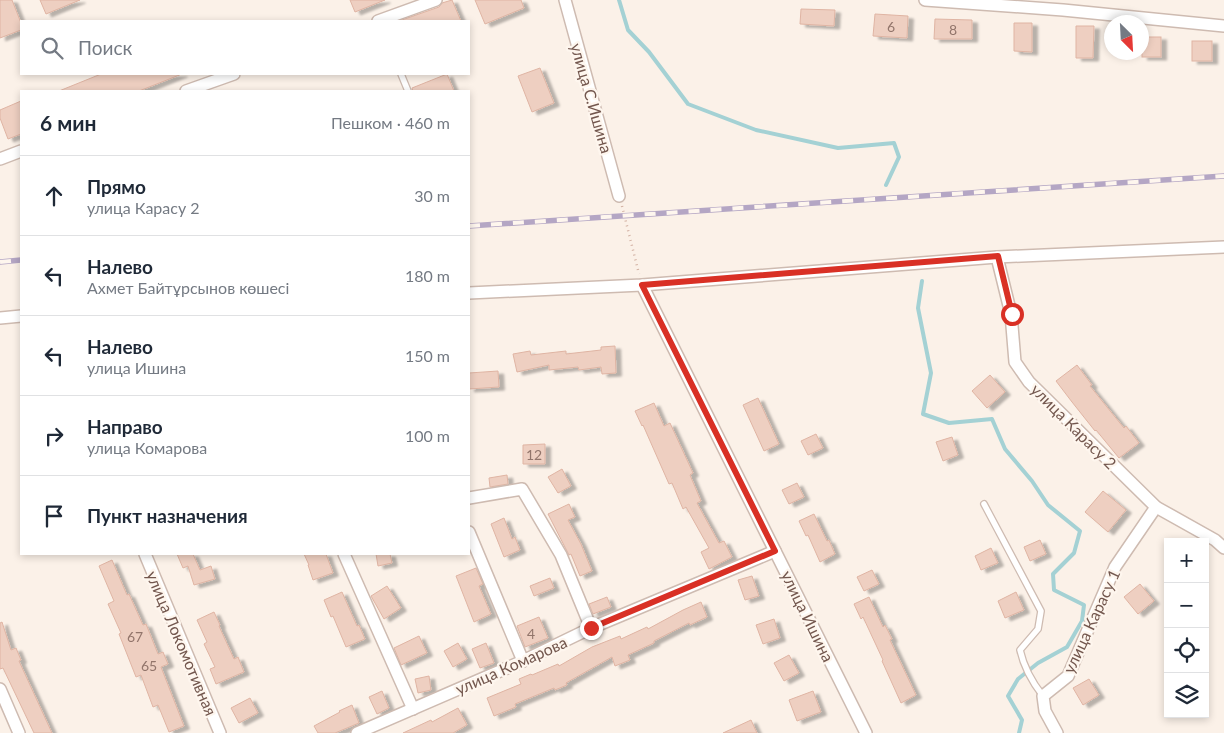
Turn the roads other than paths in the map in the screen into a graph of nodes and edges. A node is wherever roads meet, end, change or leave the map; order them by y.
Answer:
1 (436, 0) edge
2 (565, 0) edge
3 (925, 0) edge
4 (383, 20) edge
5 (1224, 26) edge
6 (231, 75) edge
7 (401, 75) edge
8 (189, 90) edge
9 (408, 90) edge
10 (20, 151) edge
11 (0, 159) edge
12 (619, 196) road end
13 (1224, 247) edge
14 (998, 256) junction
15 (642, 285) junction
16 (470, 292) edge
17 (20, 316) edge
18 (0, 318) edge
19 (470, 498) edge
20 (984, 504) dead end
21 (1156, 507) junction
22 (470, 534) edge
23 (1224, 548) edge
24 (775, 551) junction
25 (145, 555) edge
26 (344, 555) edge
27 (591, 628) junction
28 (523, 661) junction
29 (2, 696) edge
30 (1043, 696) junction
31 (413, 709) junction
32 (864, 732) edge
33 (19, 733) edge
34 (220, 733) edge
35 (357, 733) edge
36 (1057, 733) edge

1 - 4 street
2 - 12 street, улица С.Ишина
3 - 5 street
6 - 8 street
7 - 9 lane
10 - 11 street
13 - 14 street
14 - 15 street
14 - 21 street, улица Карасу 2
15 - 16 street
15 - 24 street, улица Ишина
17 - 18 street
19 - 27 street
20 - 30 lane
21 - 23 street, улица Карасу 2
21 - 30 street, улица Карасу 1
22 - 28 street
24 - 27 street, улица Комарова
24 - 32 street, улица Ишина
25 - 34 street, улица Локомотивная
26 - 31 street
27 - 28 street, улица Комарова
28 - 31 street, улица Комарова
29 - 33 street
30 - 36 street
31 - 35 street, улица Комарова

